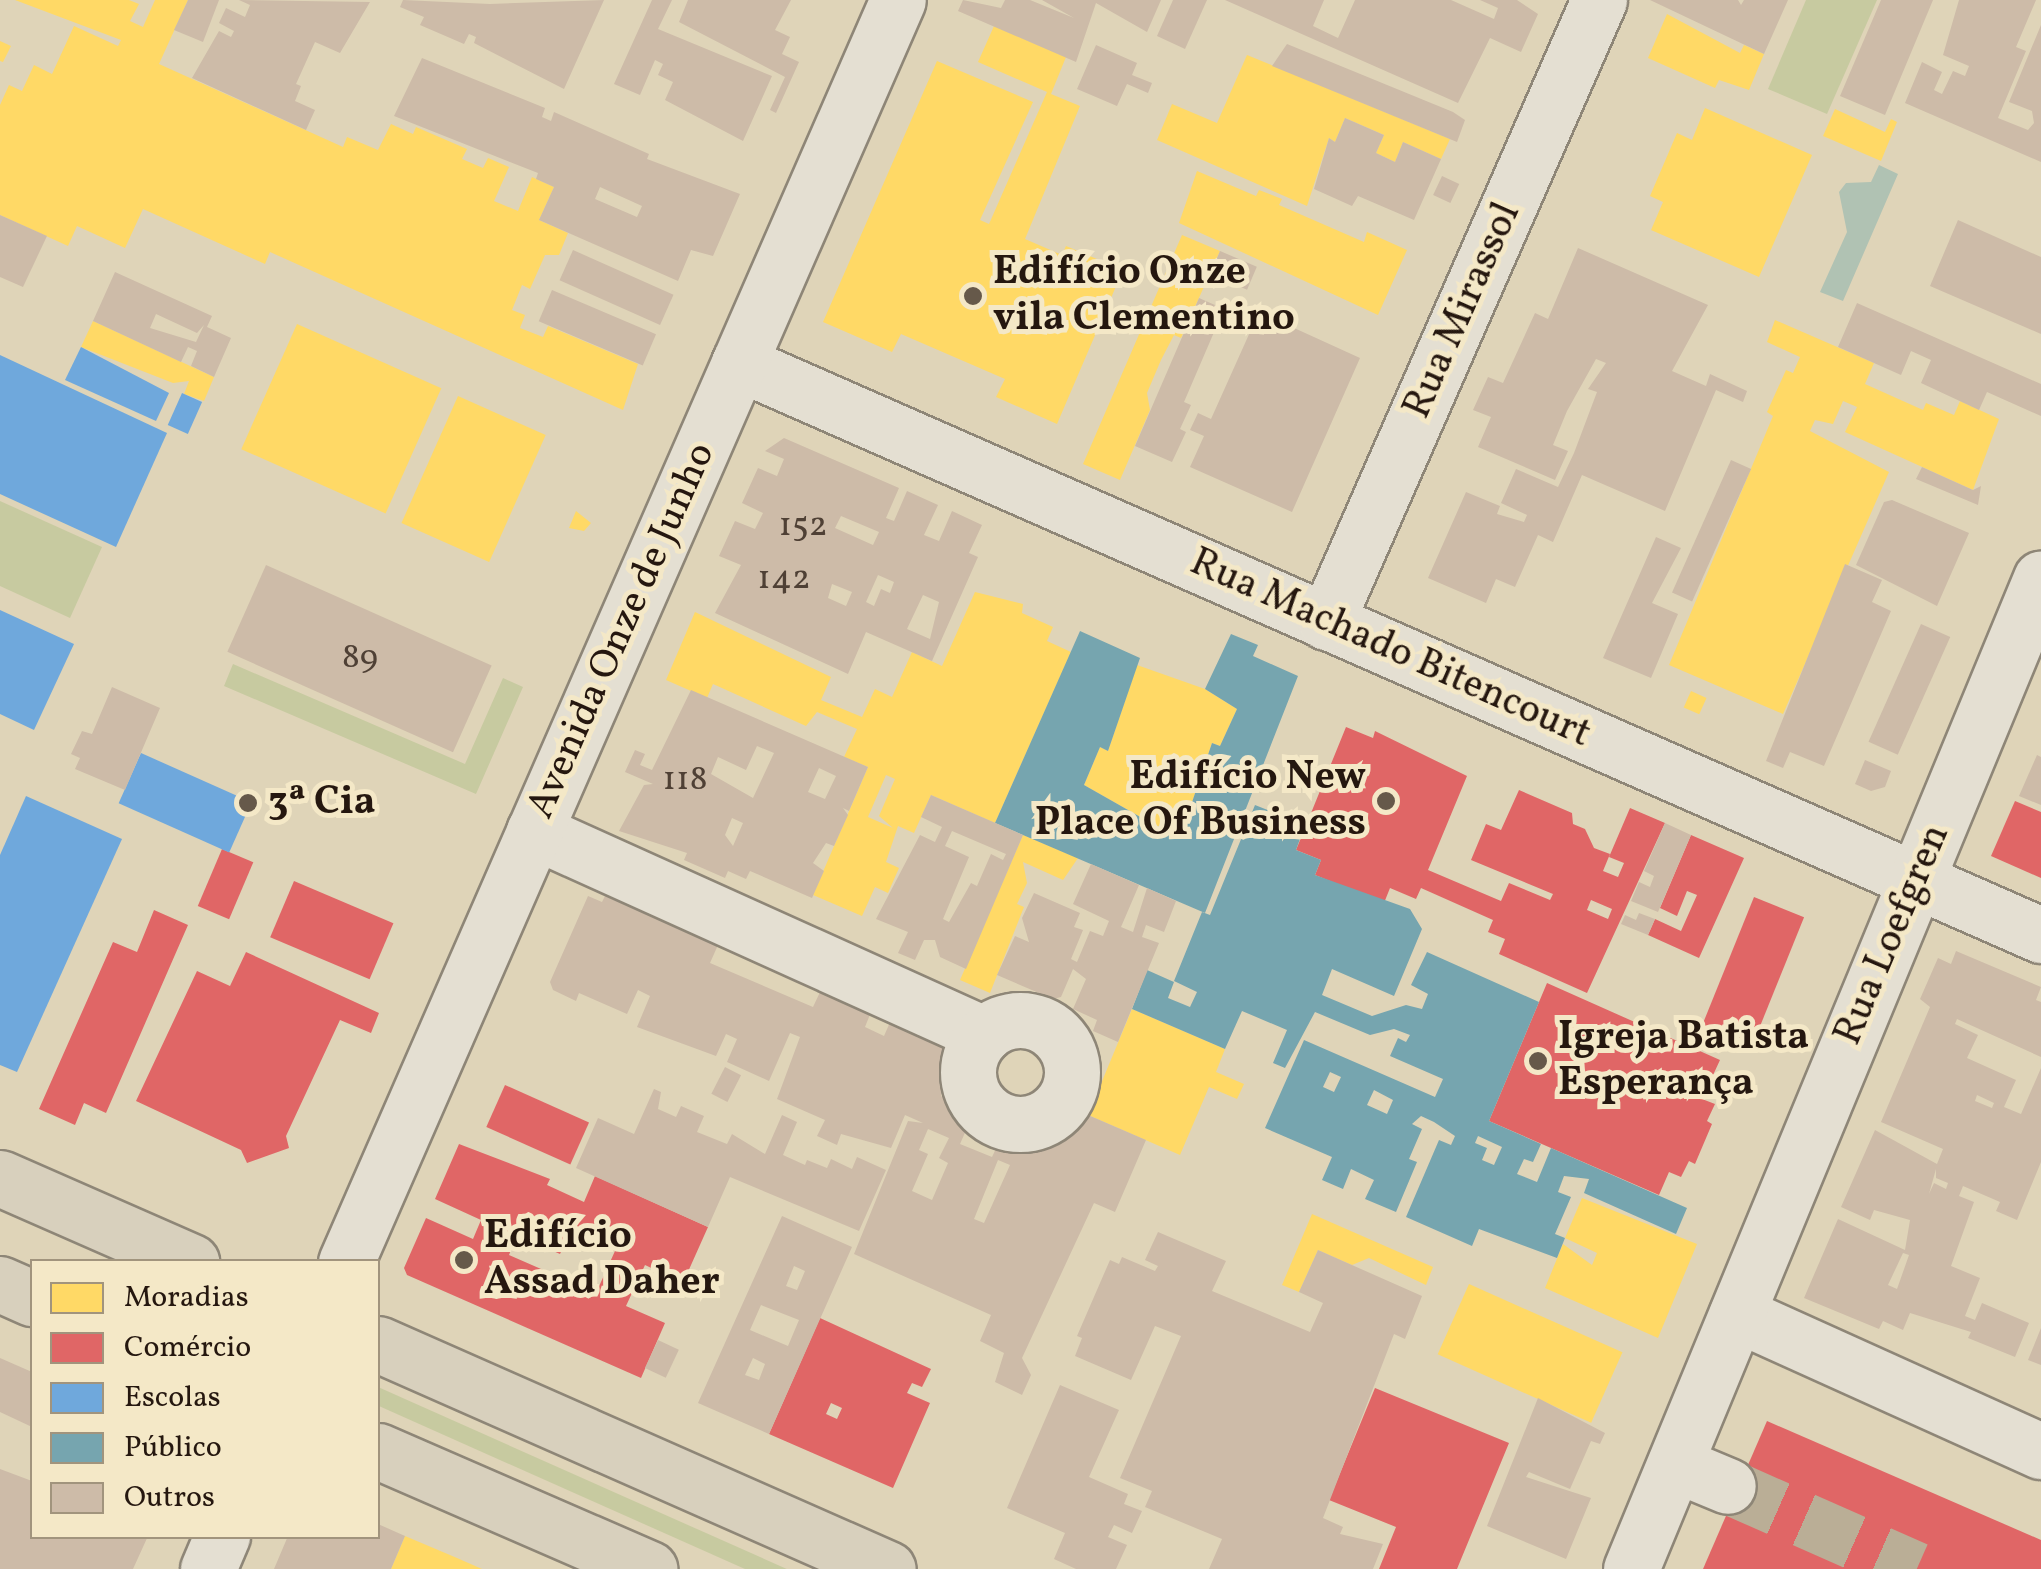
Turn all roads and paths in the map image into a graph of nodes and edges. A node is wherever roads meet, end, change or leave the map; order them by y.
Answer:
1 (898, 0) edge
2 (1599, 0) edge
3 (740, 363) junction
4 (2041, 578) edge
5 (1326, 622) junction
6 (534, 830) junction
7 (1917, 877) junction
8 (2041, 935) edge
9 (984, 1034) dead end
10 (0, 1178) edge
11 (184, 1259) edge
12 (347, 1259) edge
13 (0, 1284) edge
14 (30, 1297) edge
15 (1737, 1314) junction
16 (380, 1345) edge
17 (2041, 1451) edge
18 (380, 1452) edge
19 (1675, 1464) junction
20 (1728, 1486) tunnel mouth
21 (221, 1539) edge
22 (208, 1569) edge
23 (650, 1569) edge
24 (888, 1569) edge
25 (1631, 1569) edge

1 - 3 street, Avenida Onze de Junho
2 - 5 street, Rua Mirassol
3 - 5 street, Rua Machado Bitencourt
3 - 6 street, Avenida Onze de Junho
4 - 7 street, Rua Loefgren
5 - 7 street, Rua Machado Bitencourt
6 - 9 street
6 - 12 street, Avenida Onze de Junho
7 - 8 street, Rua Machado Bitencourt
7 - 15 street, Rua Loefgren
10 - 11 main road
13 - 14 main road
15 - 17 street
15 - 19 street, Rua Loefgren
16 - 24 main road
18 - 23 main road
19 - 20 street
19 - 25 street, Rua Loefgren
21 - 22 street

